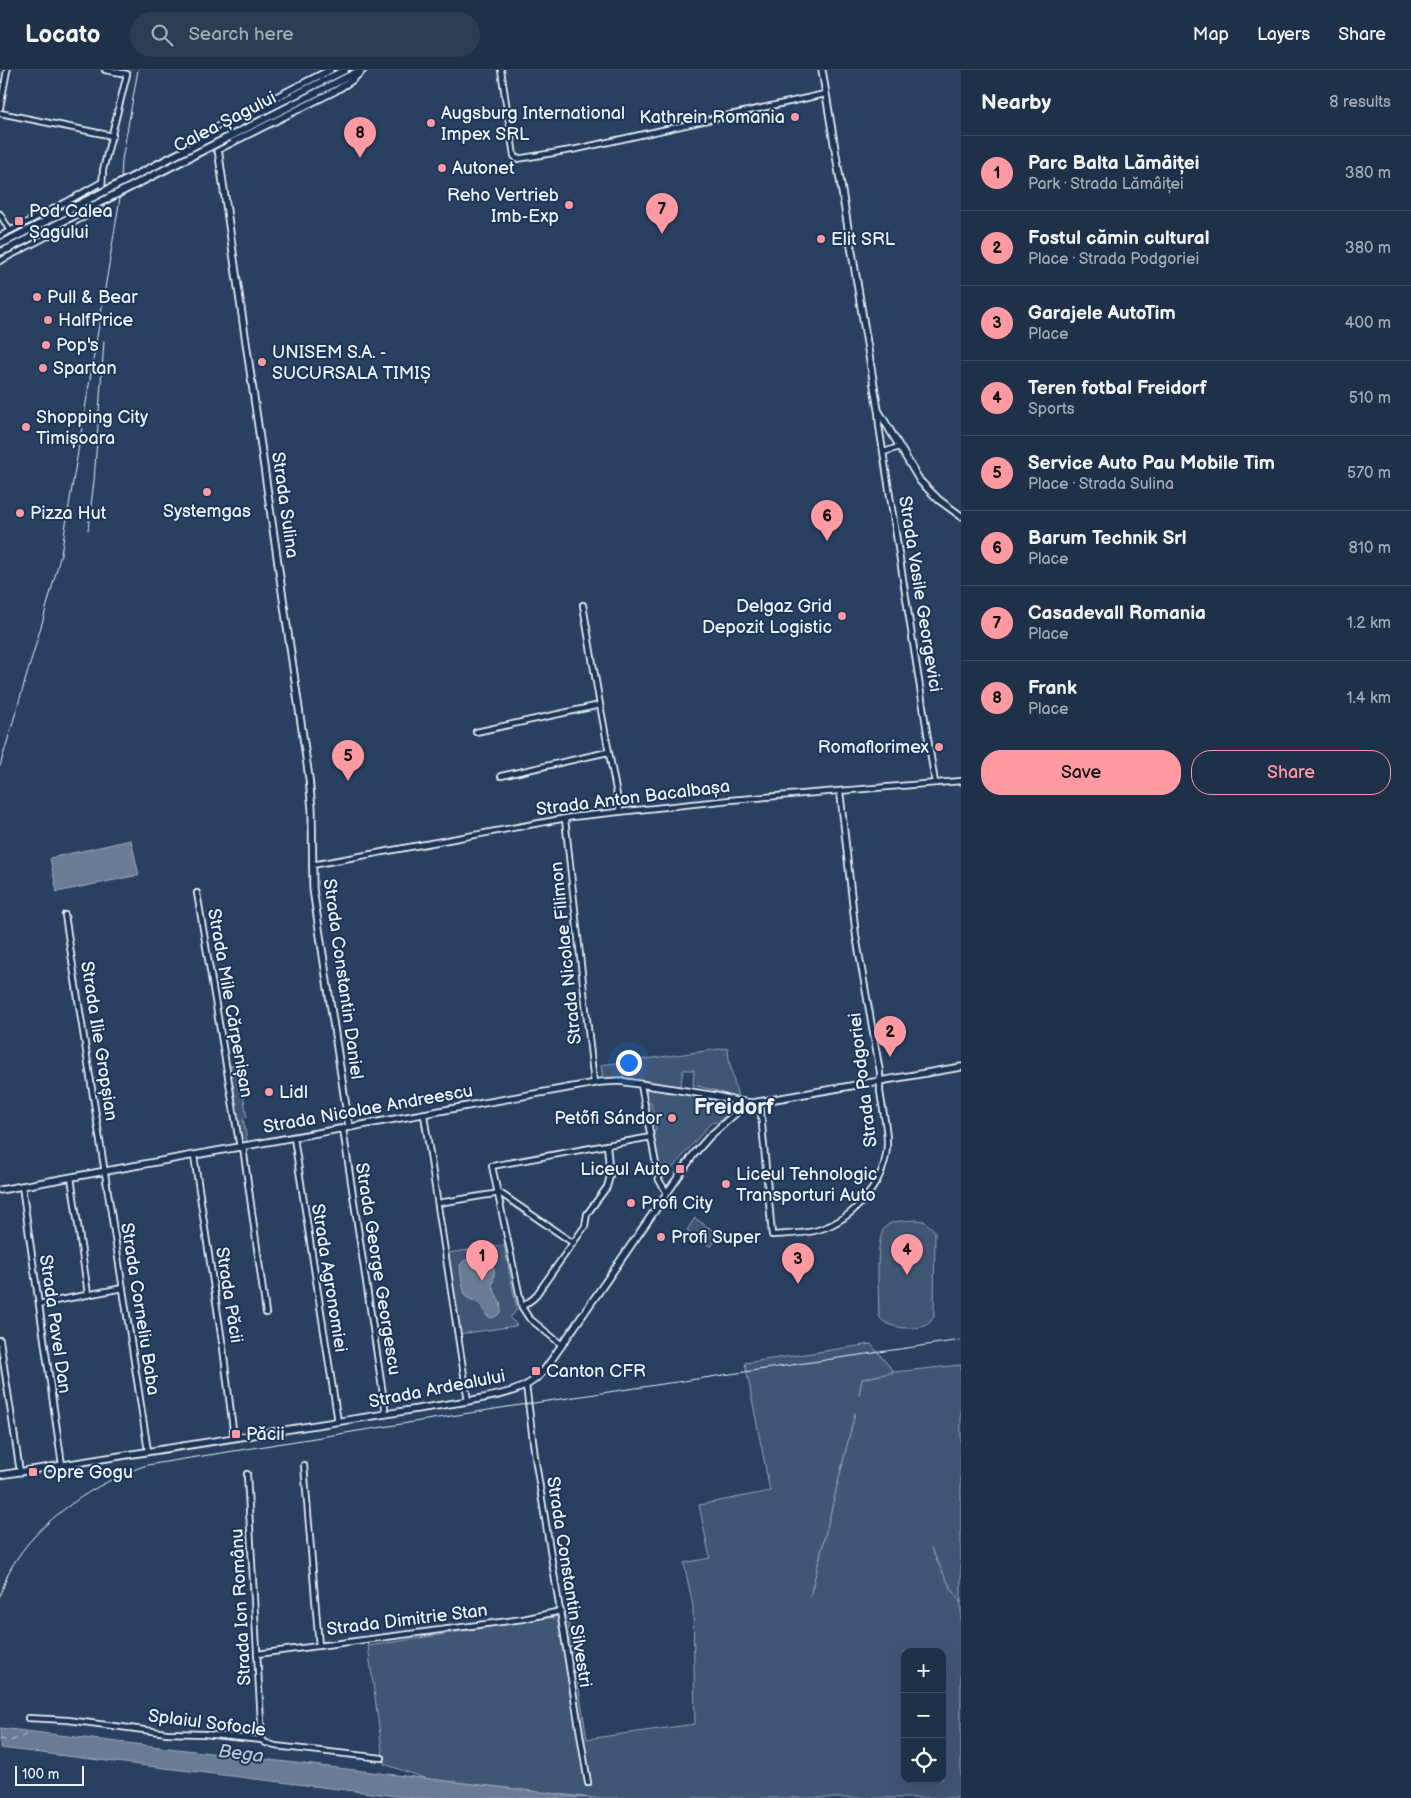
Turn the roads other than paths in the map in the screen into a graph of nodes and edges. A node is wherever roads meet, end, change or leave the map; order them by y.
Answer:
1 (8, 70) edge
2 (105, 70) edge
3 (330, 70) edge
4 (345, 70) edge
5 (362, 70) edge
6 (501, 70) edge
7 (822, 70) edge
8 (825, 94) junction
9 (0, 108) edge
10 (0, 113) edge
11 (215, 128) joint
12 (113, 136) junction
13 (218, 150) junction
14 (102, 182) junction
15 (56, 207) junction
16 (0, 214) edge
17 (66, 226) junction
18 (10, 231) junction
19 (0, 236) edge
20 (4, 245) edge
21 (0, 252) edge
22 (0, 261) edge
23 (878, 410) junction
24 (899, 447) junction
25 (884, 452) junction
26 (961, 516) edge
27 (584, 605) dead end
28 (600, 705) junction
29 (476, 732) dead end
30 (608, 752) junction
31 (501, 776) dead end
32 (961, 781) edge
33 (935, 783) junction
34 (840, 792) junction
35 (620, 811) junction
36 (565, 819) junction
37 (312, 865) junction
38 (197, 893) dead end
39 (65, 915) dead end
40 (961, 1067) edge
41 (880, 1081) junction
42 (594, 1083) junction
43 (641, 1085) junction
44 (742, 1102) junction
45 (760, 1102) junction
46 (424, 1115) junction
47 (346, 1128) junction
48 (651, 1137) junction
49 (294, 1138) junction
50 (607, 1145) junction
51 (242, 1147) junction
52 (194, 1156) junction
53 (105, 1171) junction
54 (71, 1178) junction
55 (22, 1186) junction
56 (0, 1190) edge
57 (667, 1192) junction
58 (496, 1193) junction
59 (438, 1204) junction
60 (573, 1243) junction
61 (123, 1288) junction
62 (88, 1294) junction
63 (39, 1304) junction
64 (522, 1307) junction
65 (266, 1312) dead end
66 (0, 1340) edge
67 (562, 1345) junction
68 (526, 1385) junction
69 (468, 1401) junction
70 (386, 1414) junction
71 (338, 1422) junction
72 (234, 1438) junction
73 (148, 1451) junction
74 (62, 1465) junction
75 (304, 1465) dead end
76 (20, 1472) junction
77 (247, 1474) dead end
78 (0, 1475) edge
79 (561, 1611) junction
80 (319, 1646) junction
81 (257, 1654) junction
82 (28, 1718) dead end
83 (262, 1740) junction
84 (382, 1758) dead end
85 (588, 1783) dead end

1 - 9 street
2 - 12 street
3 - 11 street, Calea Șagului
4 - 20 main road, Calea Șagului, bridge
5 - 13 street, Calea Șagului
5 - 20 main road, Calea Șagului, bridge
6 - 8 street
7 - 8 street
8 - 23 street
10 - 12 street
11 - 13 street, Strada Sulina
12 - 14 street
13 - 37 street, Strada Sulina
14 - 15 street
14 - 17 street
15 - 17 street
15 - 18 street
16 - 18 street
17 - 22 street
18 - 19 street
20 - 21 main road, Calea Șagului
23 - 24 street
23 - 25 street, Strada Vasile Georgevici
24 - 25 street
24 - 26 street
25 - 33 street, Strada Vasile Georgevici
27 - 28 street
28 - 29 street
28 - 30 street
30 - 31 street
30 - 35 street
32 - 33 street, Strada Anton Bacalbașa
33 - 34 street, Strada Anton Bacalbașa
34 - 35 street, Strada Anton Bacalbașa
34 - 41 street, Strada Podgoriei
35 - 36 street, Strada Anton Bacalbașa
36 - 37 street, Strada Anton Bacalbașa
36 - 42 street, Strada Nicolae Filimon
37 - 47 street, Strada Constantin Daniel
38 - 51 street, Strada Mile Cărpenișan
39 - 53 street, Strada Ilie Gropșian
40 - 41 street, Strada Nicolae Andreescu
41 - 45 street, Strada Nicolae Andreescu
41 - 45 street, Strada Podgoriei
42 - 43 street, Strada Nicolae Andreescu
42 - 46 street, Strada Nicolae Andreescu
43 - 44 street, Strada Nicolae Andreescu
43 - 48 street
44 - 45 street, Strada Nicolae Andreescu
44 - 57 street, Strada Ardealului
46 - 47 street, Strada Nicolae Andreescu
46 - 59 street
47 - 49 street, Strada Nicolae Andreescu
47 - 70 street, Strada George Georgescu
48 - 50 street
48 - 57 street
49 - 51 street, Strada Nicolae Andreescu
49 - 71 street, Strada Agronomiei
50 - 58 street
50 - 60 street
51 - 52 street, Strada Nicolae Andreescu
51 - 65 street, Strada Mile Cărpenișan
52 - 53 street, Strada Nicolae Andreescu
52 - 72 street, Strada Păcii
53 - 54 street, Strada Nicolae Andreescu
53 - 61 street, Strada Corneliu Baba
54 - 55 street, Strada Nicolae Andreescu
54 - 62 street
55 - 56 street, Strada Nicolae Andreescu
55 - 63 street, Strada Pavel Dan
57 - 67 street, Strada Ardealului
58 - 59 street
58 - 60 street
58 - 64 street
59 - 69 street
60 - 64 street
61 - 62 street
61 - 73 street, Strada Corneliu Baba
62 - 63 street
63 - 74 street, Strada Pavel Dan
64 - 67 street
66 - 76 street
67 - 68 street, Strada Ardealului
68 - 69 street, Strada Ardealului
68 - 79 street, Strada Constantin Silvestri
69 - 70 street, Strada Ardealului
70 - 71 street, Strada Ardealului
71 - 72 street, Strada Ardealului
72 - 73 street, Strada Ardealului
73 - 74 street, Strada Ardealului
74 - 76 street, Strada Ardealului
75 - 80 street
76 - 78 street, Strada Ardealului
77 - 81 street, Strada Ion Românu
79 - 80 street, Strada Dimitrie Stan
79 - 85 street, Strada Constantin Silvestri
80 - 81 street, Strada Dimitrie Stan
81 - 83 street, Strada Ion Românu
82 - 83 street, Splaiul Sofocle
83 - 84 street, Splaiul Sofocle

